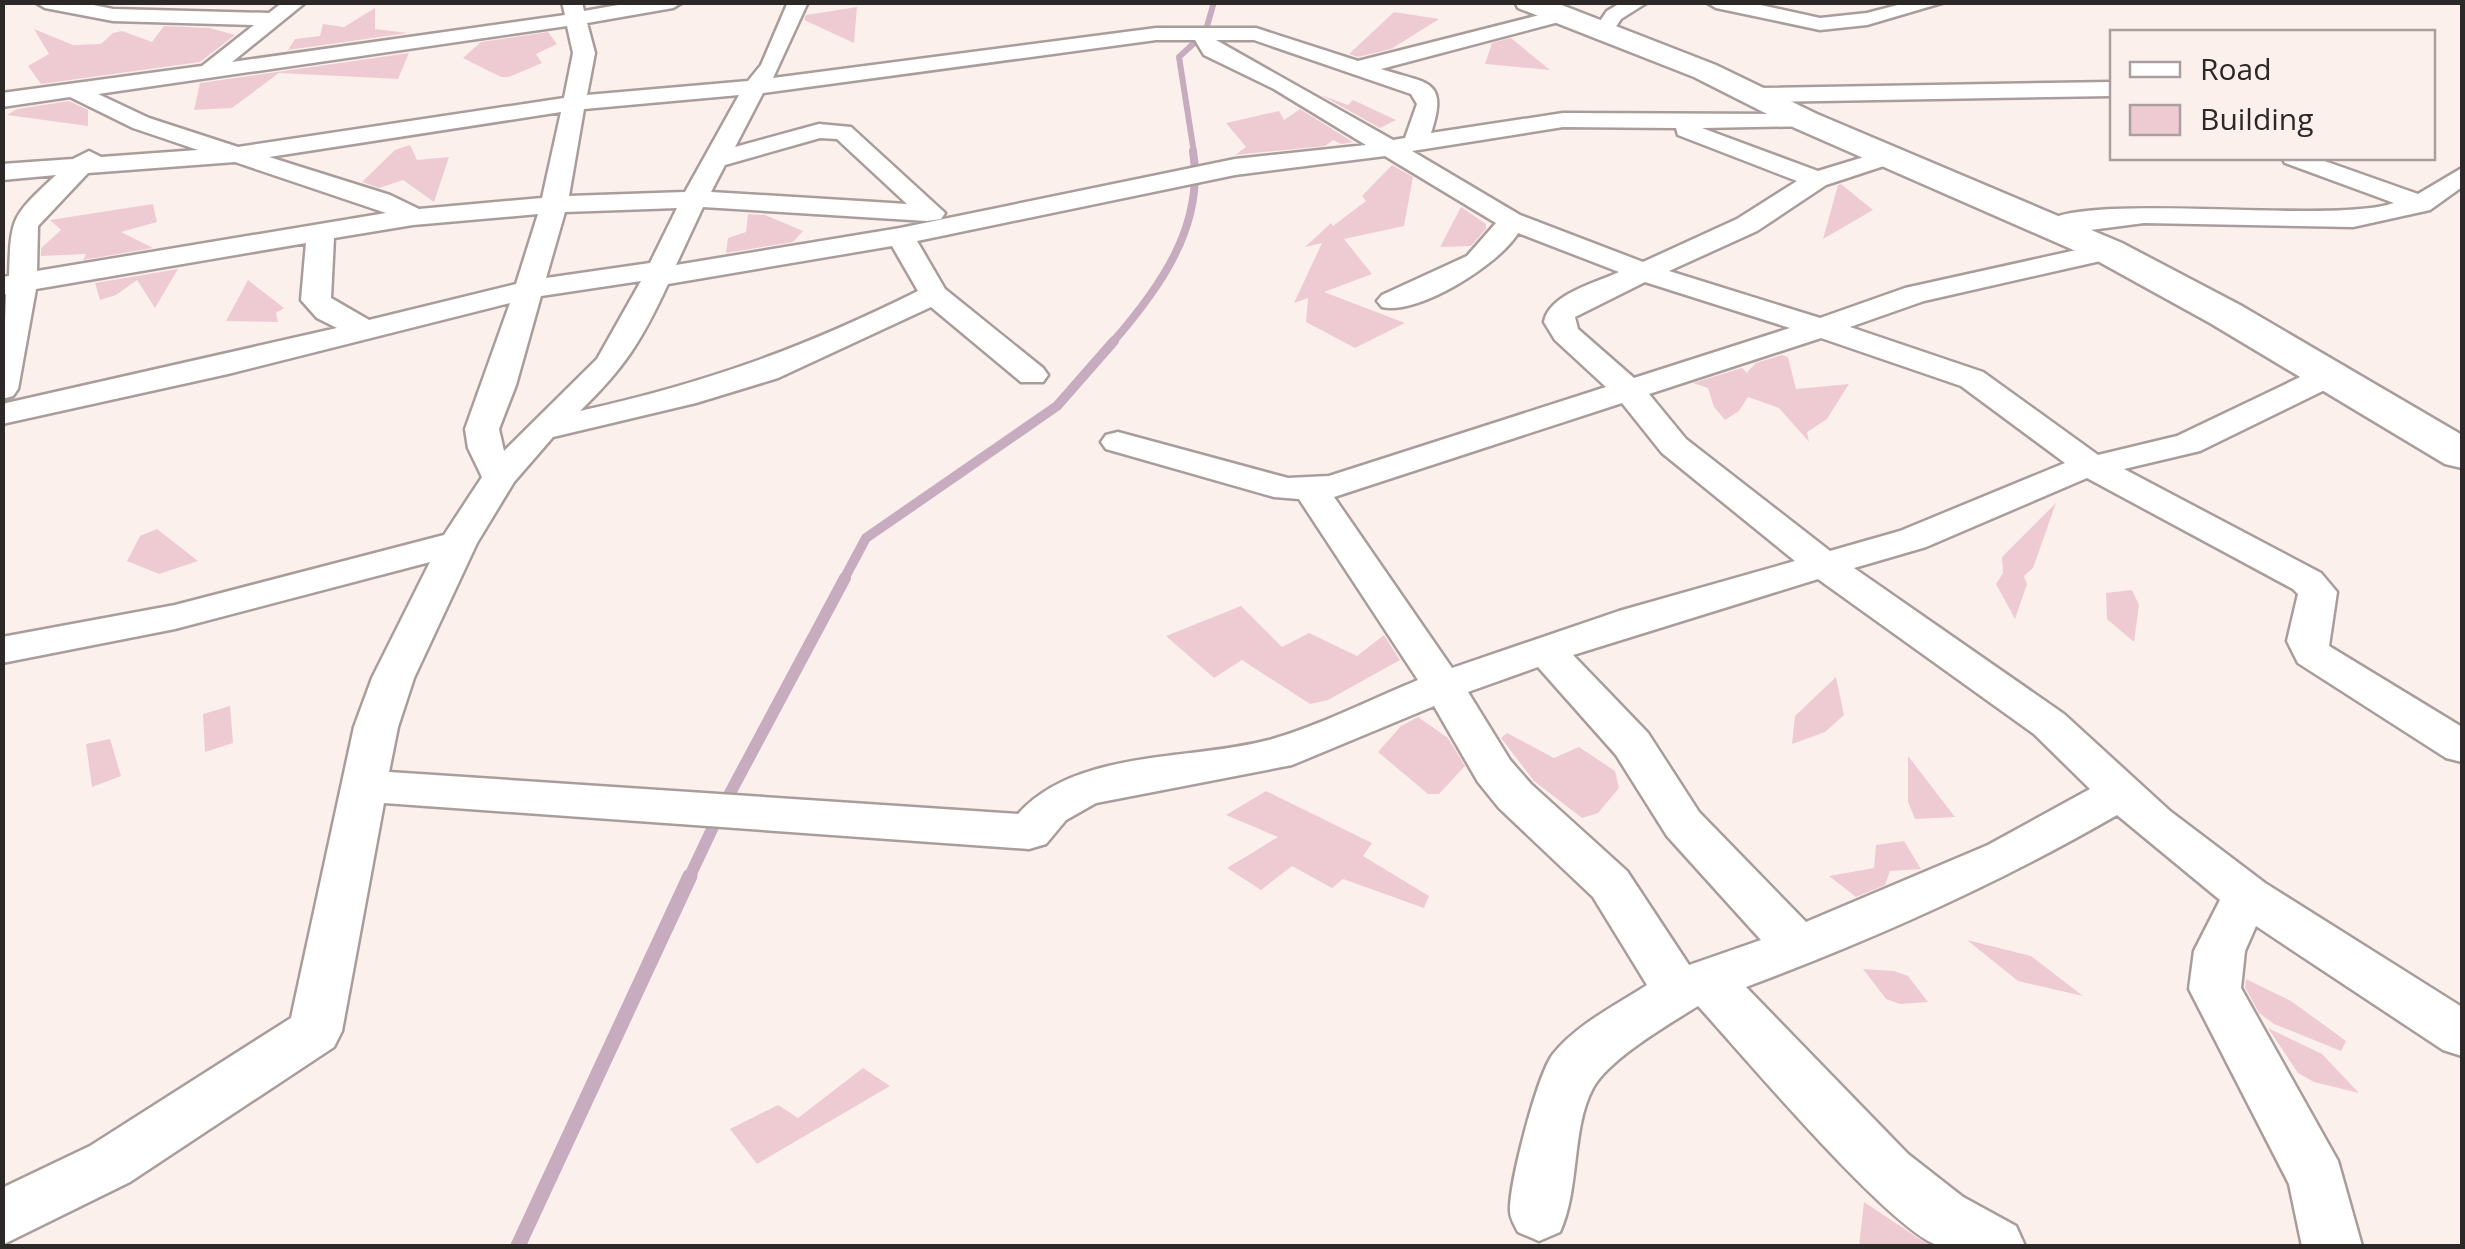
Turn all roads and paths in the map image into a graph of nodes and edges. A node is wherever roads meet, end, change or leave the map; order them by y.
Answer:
1 (45, 2) edge
2 (296, 2) edge
3 (673, 2) edge
4 (798, 2) edge
5 (1528, 2) edge
6 (1638, 2) edge
7 (1716, 2) edge
8 (1935, 2) edge
9 (575, 11) edge
10 (1563, 15) junction
11 (1141, 16) dead end
12 (274, 20) junction
13 (1604, 30) junction
14 (1205, 33) junction
15 (1156, 34) junction
16 (1358, 68) junction
17 (210, 70) junction
18 (755, 86) junction
19 (2110, 89) edge
20 (73, 90) junction
21 (1754, 95) junction
22 (2, 100) edge
23 (575, 102) junction
24 (1659, 120) junction
25 (1806, 121) junction
26 (141, 123) junction
27 (1401, 145) junction
28 (238, 154) junction
29 (1887, 156) junction
30 (714, 160) junction
31 (2300, 160) edge
32 (80, 165) junction
33 (2, 172) edge
34 (2462, 176) edge
35 (1817, 180) junction
36 (694, 199) junction
37 (2421, 204) junction
38 (554, 205) junction
39 (932, 212) junction
40 (1021, 212) junction
41 (416, 217) junction
42 (1511, 221) junction
43 (2052, 226) junction
44 (322, 230) junction
45 (900, 236) junction
46 (2108, 252) junction
47 (661, 273) junction
48 (1646, 273) junction
49 (13, 283) edge
50 (526, 290) junction
51 (934, 294) junction
52 (1392, 301) dead end
53 (1820, 328) junction
54 (362, 329) junction
55 (1032, 375) dead end
56 (2326, 377) junction
57 (2, 389) edge
58 (1627, 389) junction
59 (2, 414) edge
60 (541, 430) junction
61 (1118, 442) dead end
62 (2462, 454) edge
63 (2091, 466) junction
64 (500, 477) junction
65 (1311, 490) junction
66 (458, 543) junction
67 (1823, 564) junction
68 (2, 650) edge
69 (1546, 651) junction
70 (1443, 686) junction
71 (2462, 747) edge
72 (364, 786) junction
73 (2121, 792) junction
74 (2248, 896) junction
75 (1798, 947) junction
76 (1692, 986) junction
77 (2462, 1034) edge
78 (1539, 1213) dead end
79 (2, 1218) edge
80 (1995, 1246) edge
81 (2332, 1246) edge

1 - 12 street
2 - 12 street
3 - 9 street
4 - 18 street
5 - 10 main road
6 - 13 street
7 - 8 street
9 - 17 street
9 - 23 street
10 - 13 main road
10 - 16 street
11 - 15 street
12 - 17 street
13 - 21 main road
14 - 15 street
14 - 16 street
14 - 27 street
15 - 18 street
16 - 27 street
17 - 20 street
17 - 26 street
18 - 23 street
18 - 30 street
19 - 21 street
20 - 22 street
20 - 26 street
21 - 25 main road
23 - 28 street
23 - 38 street
24 - 25 street
24 - 27 street
24 - 35 street
25 - 29 main road
26 - 28 street
26 - 32 street
27 - 40 street
27 - 42 street
28 - 32 street
28 - 41 street
29 - 35 street
29 - 43 main road
30 - 36 street
30 - 39 street
31 - 37 street
32 - 33 street
32 - 49 street
34 - 37 street
35 - 48 street
36 - 38 street
36 - 39 street
36 - 47 street
37 - 43 street
38 - 41 street
38 - 50 street
39 - 40 street
40 - 45 street
41 - 44 street
42 - 48 street
42 - 52 street
43 - 46 main road
44 - 49 street
44 - 54 street
45 - 47 street
45 - 51 street
46 - 53 street
46 - 56 main road
47 - 50 street
47 - 60 street
48 - 53 street
48 - 58 street
49 - 57 street
50 - 54 street
50 - 64 street
51 - 55 street
51 - 60 street
53 - 58 street
53 - 63 street
54 - 59 street
56 - 62 main road
56 - 63 street
58 - 65 street
58 - 67 street
60 - 64 street
61 - 65 street
63 - 67 street
63 - 71 street
64 - 66 street
65 - 70 street
66 - 68 street
66 - 72 street
67 - 69 street
67 - 73 street
69 - 70 street
69 - 75 street
70 - 72 street
70 - 76 street
72 - 79 street
73 - 74 street
73 - 75 street
74 - 77 street
74 - 81 street
75 - 76 street
76 - 78 street
76 - 80 street

